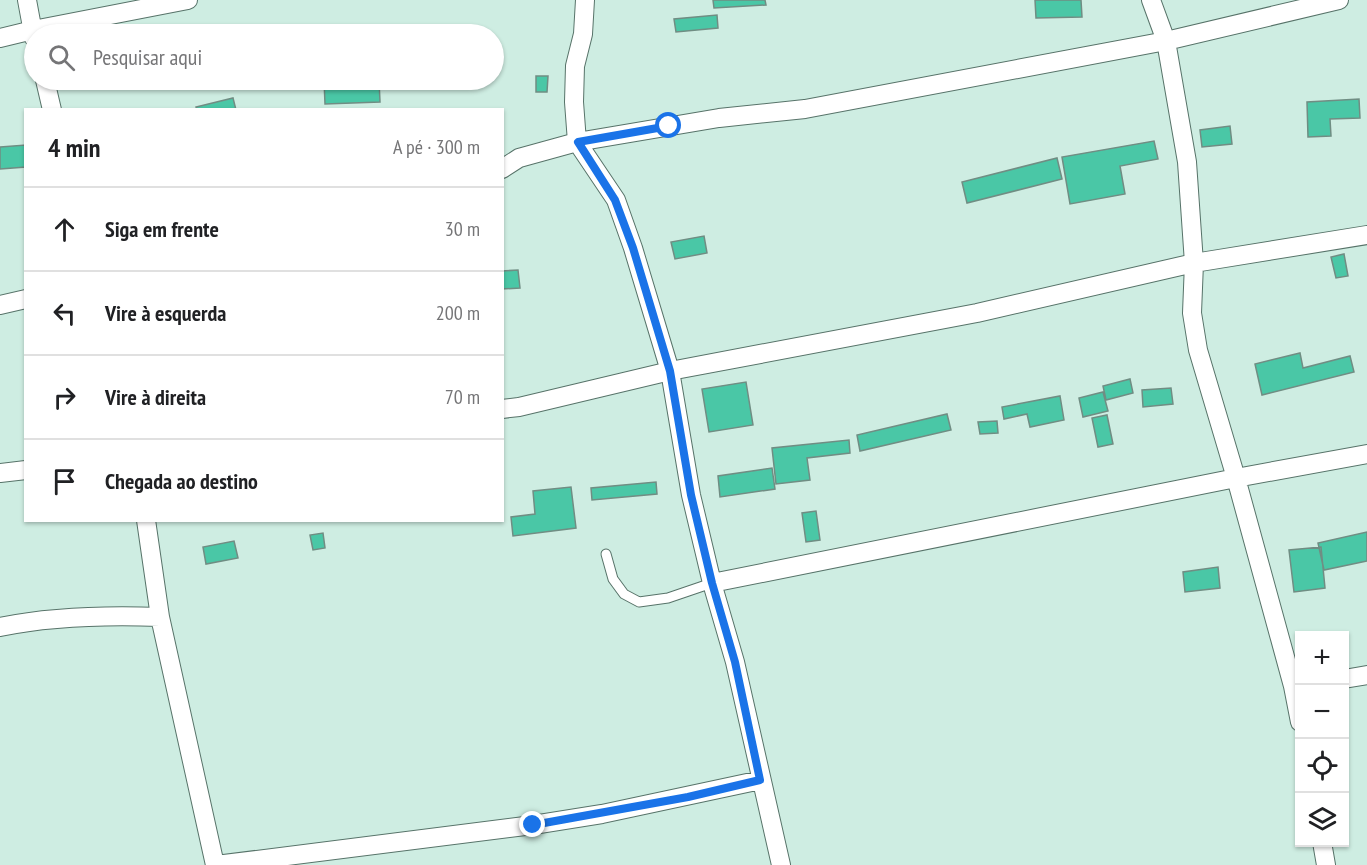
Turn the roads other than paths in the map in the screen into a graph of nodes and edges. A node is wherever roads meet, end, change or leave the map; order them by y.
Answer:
1 (27, 0) edge
2 (188, 0) edge
3 (585, 0) edge
4 (1151, 0) edge
5 (1339, 0) edge
6 (32, 24) edge
7 (79, 24) edge
8 (24, 35) edge
9 (0, 38) edge
10 (1166, 41) junction
11 (47, 90) edge
12 (52, 108) edge
13 (578, 142) junction
14 (504, 168) edge
15 (1367, 235) edge
16 (1194, 264) junction
17 (24, 299) edge
18 (0, 305) edge
19 (670, 371) junction
20 (504, 409) edge
21 (1367, 454) edge
22 (24, 470) edge
23 (0, 473) edge
24 (1236, 478) junction
25 (146, 522) edge
26 (606, 554) dead end
27 (712, 583) junction
28 (160, 617) junction
29 (0, 627) edge
30 (1367, 675) edge
31 (1349, 678) edge
32 (1296, 685) edge
33 (760, 780) junction
34 (1323, 847) edge
35 (216, 865) edge
36 (781, 865) edge
37 (1326, 865) edge

1 - 6 street
2 - 7 street
3 - 13 street
4 - 10 street
5 - 10 street
8 - 9 street
10 - 13 street
10 - 16 street
11 - 12 street
13 - 14 street
13 - 19 street
15 - 16 street
16 - 19 street
16 - 24 street
17 - 18 street
19 - 20 street
19 - 27 street
21 - 24 street
22 - 23 street
24 - 27 street
24 - 32 street
25 - 28 street
26 - 27 lane
27 - 33 street
28 - 29 street
28 - 35 street
30 - 31 street
33 - 35 street
33 - 36 street
34 - 37 street

